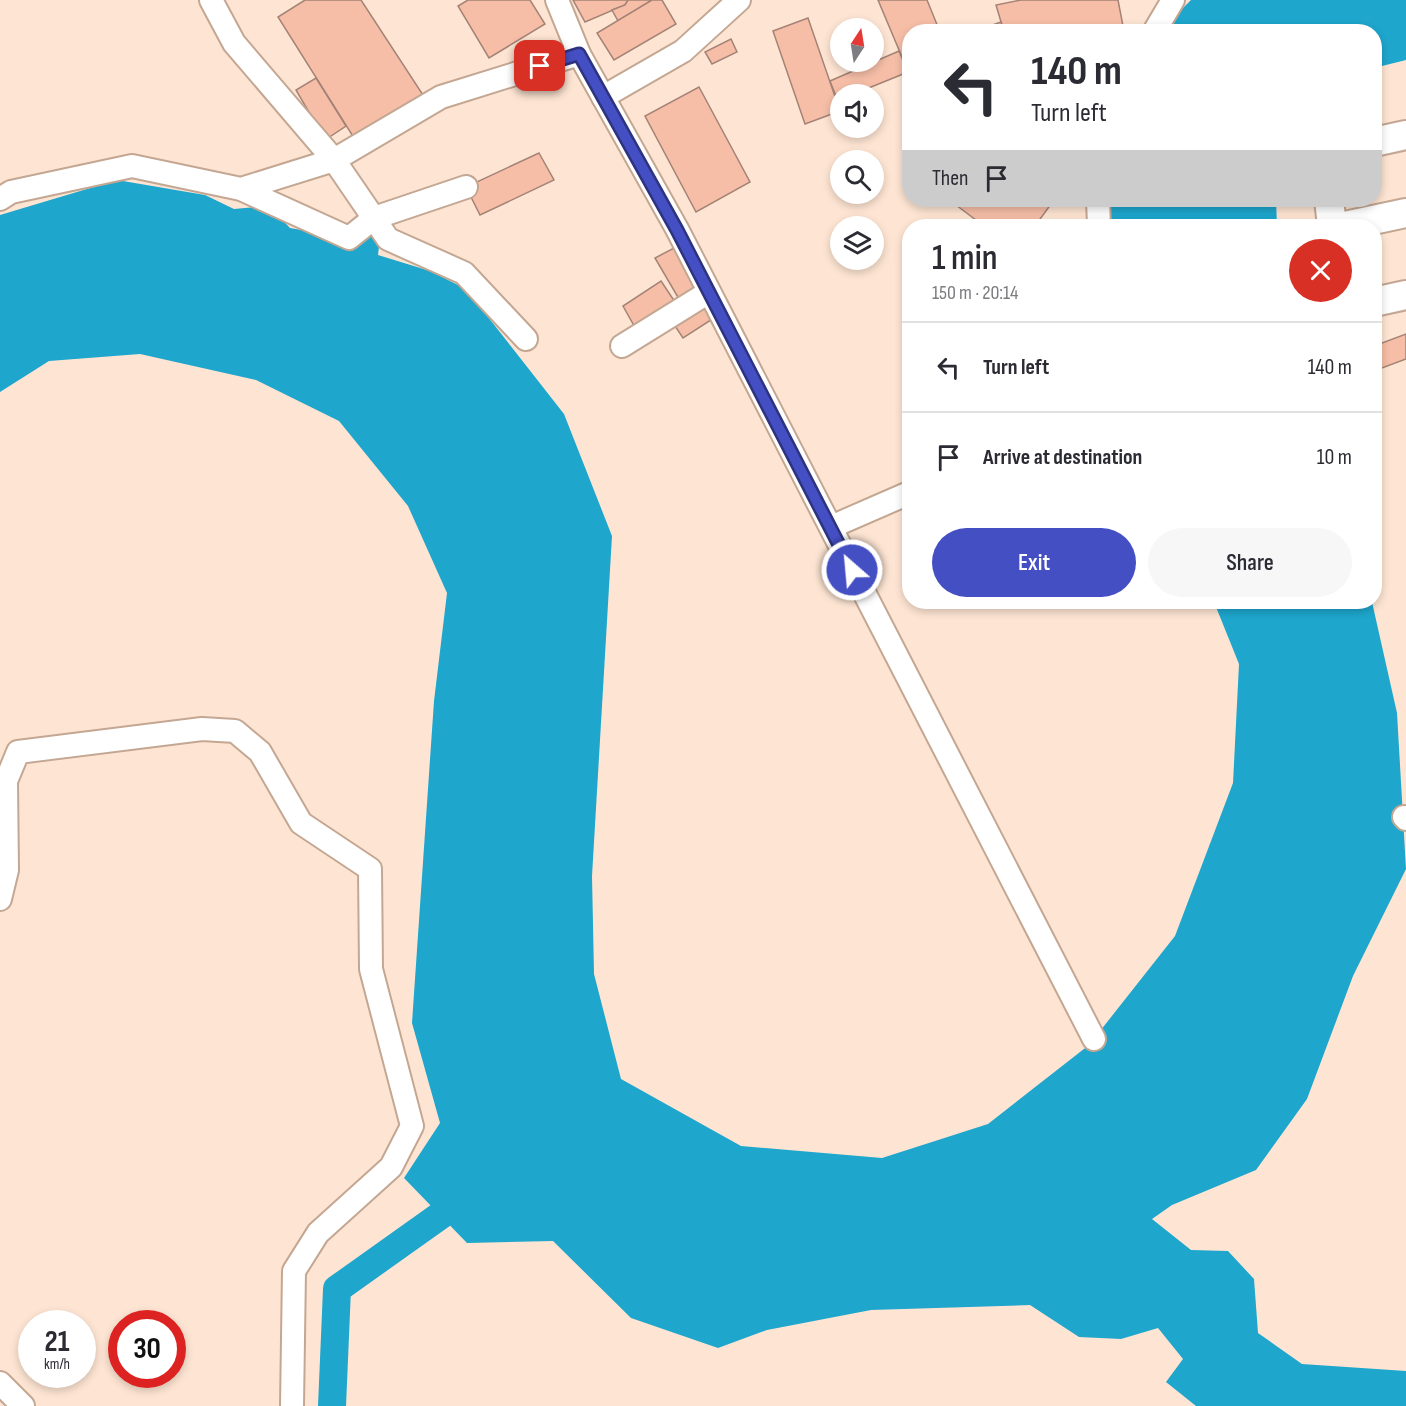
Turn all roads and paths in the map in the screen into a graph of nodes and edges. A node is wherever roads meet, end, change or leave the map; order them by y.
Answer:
1 (211, 0) edge
2 (557, 0) edge
3 (739, 0) edge
4 (1173, 0) edge
5 (1159, 24) edge
6 (579, 54) junction
7 (603, 97) junction
8 (1406, 135) edge
9 (1382, 140) edge
10 (333, 160) junction
11 (466, 188) dead end
12 (241, 189) junction
13 (0, 199) edge
14 (1406, 213) edge
15 (374, 218) junction
16 (1378, 219) edge
17 (709, 292) junction
18 (1406, 295) edge
19 (1382, 300) edge
20 (526, 339) dead end
21 (622, 346) dead end
22 (902, 496) edge
23 (831, 527) junction
24 (0, 899) edge
25 (1094, 1039) dead end
26 (0, 1383) edge
27 (22, 1406) edge
28 (292, 1406) edge

1 - 10 street
2 - 6 street
3 - 7 street
4 - 5 street
6 - 7 street
6 - 10 street
7 - 17 street
8 - 9 street
10 - 12 street
10 - 15 street
11 - 15 street
12 - 13 street
12 - 15 street
14 - 16 street
15 - 20 street
17 - 21 street
17 - 23 street
18 - 19 street
22 - 23 street
23 - 25 street
24 - 28 street
26 - 27 street

